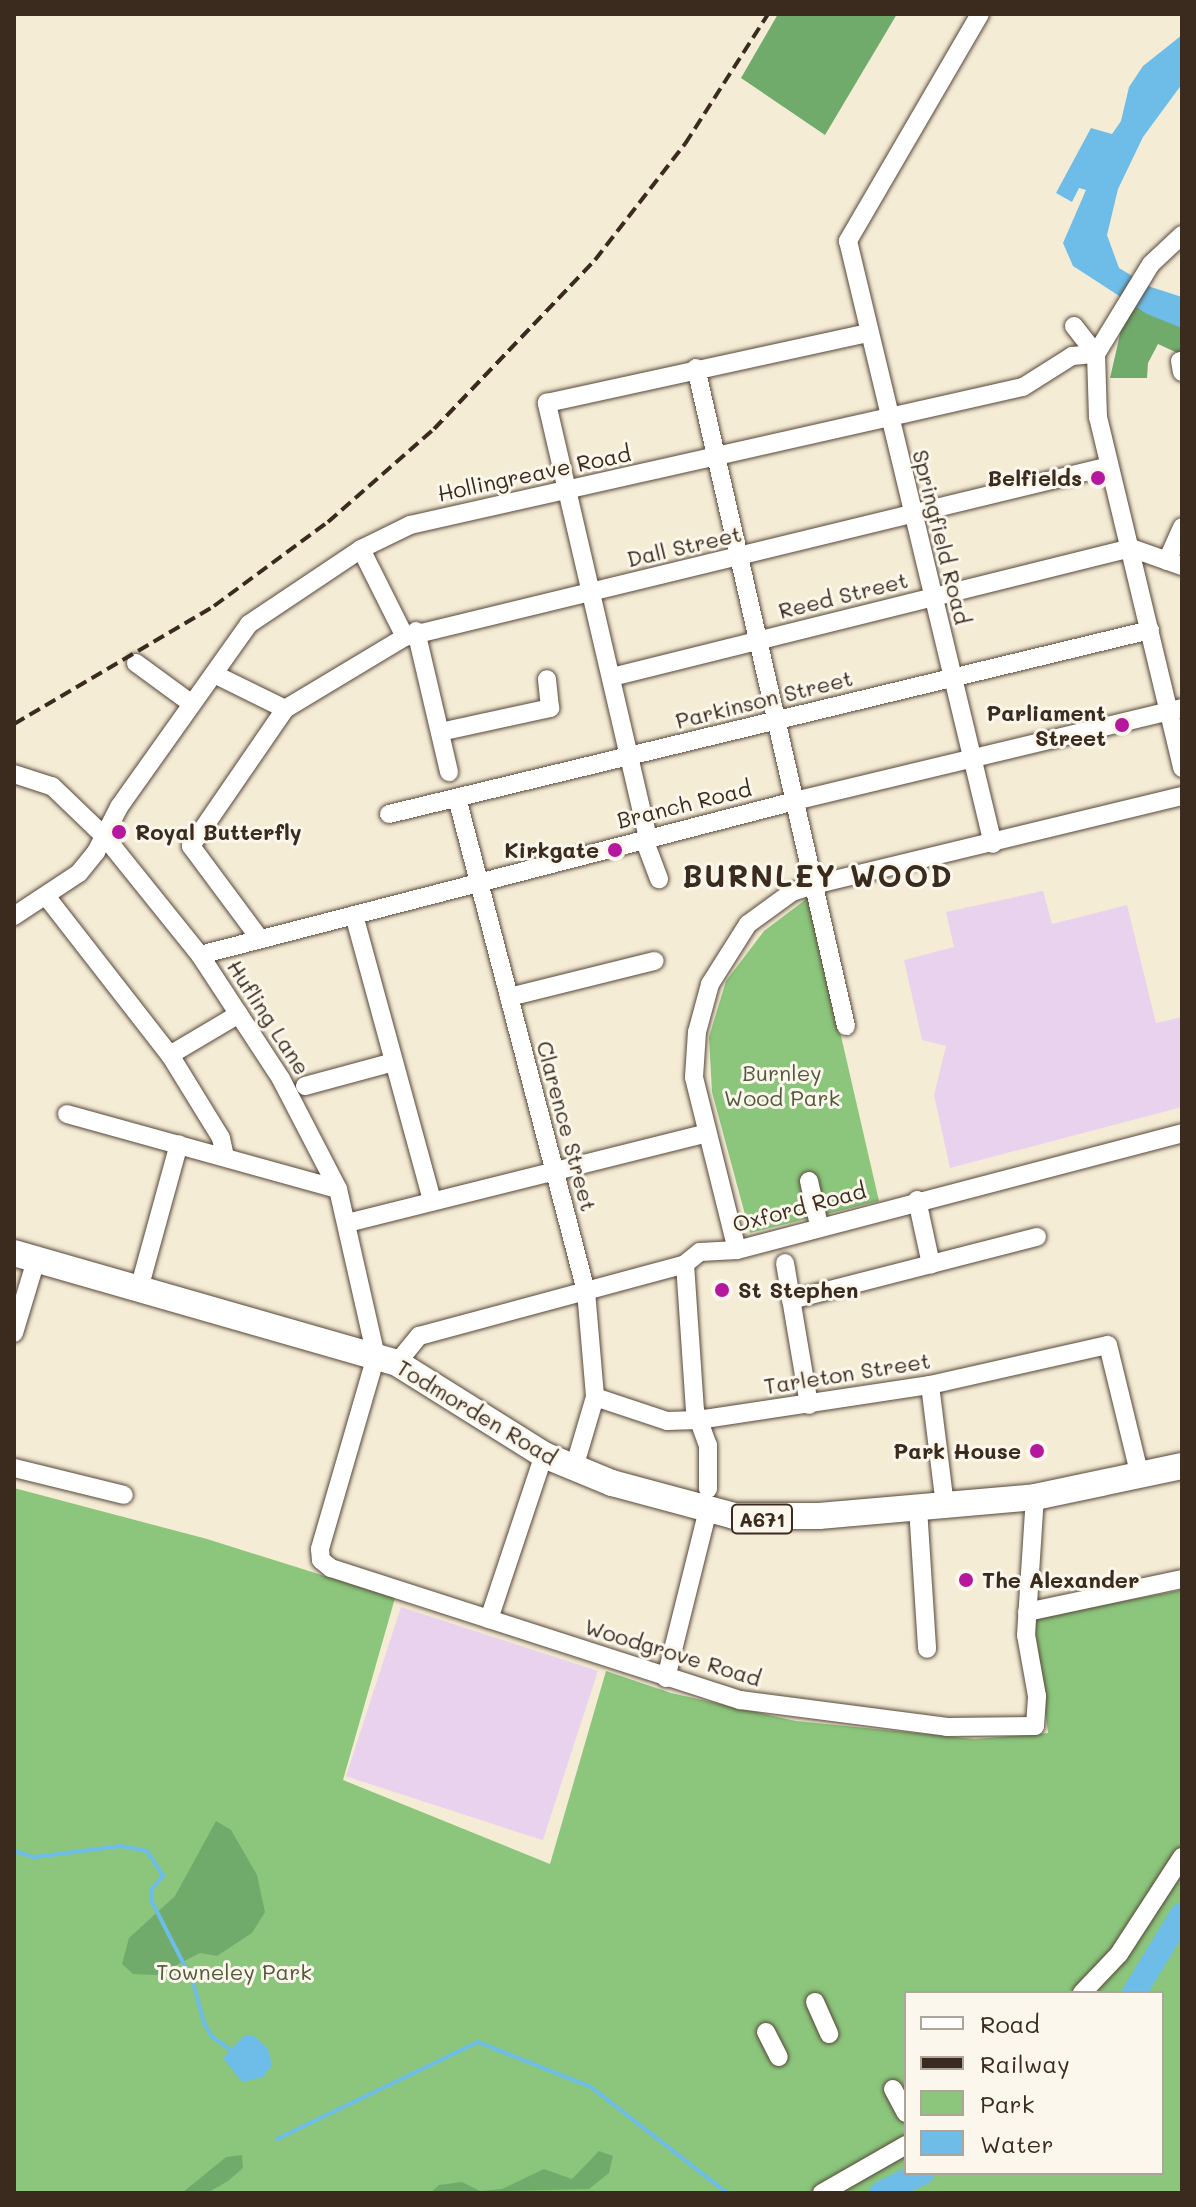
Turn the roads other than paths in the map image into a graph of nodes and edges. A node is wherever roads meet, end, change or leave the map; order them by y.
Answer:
1 (979, 14) edge
2 (1182, 235) edge
3 (1074, 326) dead end
4 (869, 333) junction
5 (1096, 354) junction
6 (696, 368) junction
7 (888, 417) junction
8 (716, 457) junction
9 (1109, 466) junction
10 (569, 490) junction
11 (912, 515) junction
12 (1182, 527) edge
13 (1131, 548) junction
14 (361, 549) junction
15 (739, 557) junction
16 (1174, 563) edge
17 (592, 592) junction
18 (932, 597) junction
19 (1150, 630) junction
20 (410, 634) junction
21 (758, 640) junction
22 (136, 663) dead end
23 (214, 674) junction
24 (612, 677) junction
25 (547, 679) dead end
26 (952, 679) junction
27 (192, 704) junction
28 (285, 709) junction
29 (1175, 710) edge
30 (776, 721) junction
31 (440, 732) junction
32 (630, 756) junction
33 (971, 759) junction
34 (1182, 768) edge
35 (449, 772) dead end
36 (14, 774) edge
37 (1182, 796) edge
38 (457, 798) junction
39 (795, 801) junction
40 (389, 814) dead end
41 (105, 837) junction
42 (646, 839) junction
43 (993, 844) junction
44 (659, 879) dead end
45 (479, 882) junction
46 (814, 885) junction
47 (46, 896) junction
48 (354, 915) junction
49 (14, 916) edge
50 (260, 939) junction
51 (200, 955) junction
52 (655, 961) dead end
53 (509, 997) junction
54 (239, 1014) junction
55 (846, 1026) dead end
56 (170, 1055) junction
57 (394, 1062) junction
58 (305, 1086) dead end
59 (67, 1114) dead end
60 (1182, 1133) edge
61 (705, 1134) junction
62 (179, 1144) junction
63 (225, 1157) junction
64 (554, 1171) junction
65 (809, 1181) dead end
66 (338, 1189) junction
67 (917, 1200) junction
68 (432, 1201) junction
69 (347, 1223) junction
70 (819, 1225) junction
71 (1037, 1237) dead end
72 (737, 1250) junction
73 (25, 1256) edge
74 (785, 1263) dead end
75 (685, 1264) junction
76 (931, 1264) junction
77 (139, 1289) junction
78 (586, 1291) junction
79 (791, 1300) junction
80 (14, 1333) edge
81 (387, 1360) junction
82 (930, 1385) junction
83 (595, 1397) junction
84 (809, 1405) junction
85 (698, 1420) junction
86 (544, 1455) junction
87 (1182, 1466) edge
88 (14, 1468) edge
89 (574, 1468) junction
90 (1140, 1476) junction
91 (124, 1495) dead end
92 (1035, 1497) junction
93 (708, 1500) junction
94 (945, 1506) junction
95 (918, 1508) junction
96 (1182, 1579) edge
97 (1027, 1612) junction
98 (489, 1619) junction
99 (927, 1649) dead end
100 (666, 1678) junction
101 (1182, 1857) edge
102 (1084, 1991) edge
103 (815, 2002) dead end
104 (766, 2032) dead end
105 (829, 2034) dead end
106 (779, 2057) dead end
107 (893, 2089) dead end
108 (904, 2109) edge
109 (904, 2146) edge
110 (822, 2193) edge

1 - 4 street, Springfield Road
2 - 5 street
3 - 5 street
4 - 6 street
4 - 7 street, Springfield Road
5 - 7 street, Hollingreave Road
5 - 9 street
6 - 8 street
6 - 10 street
7 - 8 street, Hollingreave Road
7 - 11 street, Springfield Road
8 - 10 street, Hollingreave Road
8 - 15 street
9 - 11 street, Dall Street
9 - 13 street
10 - 14 street, Hollingreave Road
10 - 17 street
11 - 15 street, Dall Street
11 - 18 street, Springfield Road
12 - 16 street
13 - 16 street
13 - 18 street, Reed Street
13 - 19 street
14 - 20 street
14 - 23 street, Hollingreave Road
15 - 17 street, Dall Street
15 - 21 street
17 - 20 street, Dall Street
17 - 24 street
18 - 21 street, Reed Street
18 - 26 street, Springfield Road
19 - 26 street, Parkinson Street
19 - 29 street
20 - 28 street, Dall Street
20 - 31 street
21 - 24 street, Reed Street
21 - 30 street
22 - 27 street
23 - 27 street, Hollingreave Road
23 - 28 street
24 - 32 street
25 - 31 street
26 - 30 street, Parkinson Street
26 - 33 street, Springfield Road
27 - 41 street, Hollingreave Road
28 - 50 street
29 - 33 street, Branch Road
29 - 34 street
30 - 32 street, Parkinson Street
30 - 39 street
31 - 35 street
32 - 38 street, Parkinson Street
32 - 42 street
33 - 39 street, Branch Road
33 - 43 street, Springfield Road
36 - 41 street, Hufling Lane
37 - 43 street
38 - 40 street, Parkinson Street
38 - 45 street, Clarence Street
39 - 42 street, Branch Road
39 - 46 street
41 - 47 street, Hollingreave Road
41 - 51 street, Hufling Lane
42 - 44 street
42 - 45 street, Branch Road
43 - 46 street
45 - 48 street, Branch Road
45 - 53 street, Clarence Street
46 - 55 street
46 - 61 street
47 - 49 street, Hollingreave Road
47 - 56 street
48 - 50 street, Branch Road
48 - 57 street
50 - 51 street, Branch Road
51 - 54 street, Hufling Lane
52 - 53 street
53 - 64 street, Clarence Street
54 - 56 street
54 - 66 street, Hufling Lane
56 - 63 street
57 - 58 street
57 - 68 street
59 - 62 street
60 - 67 street, Oxford Road
61 - 64 street
61 - 72 street
62 - 63 street
62 - 77 street
63 - 66 street
64 - 68 street
64 - 78 street, Clarence Street
65 - 70 street
66 - 69 street, Hufling Lane
67 - 70 street, Oxford Road
67 - 76 street
68 - 69 street
69 - 81 street, Hufling Lane
70 - 72 street, Oxford Road
71 - 76 street
72 - 75 street, Oxford Road
73 - 77 highway, Todmorden Road / A671
73 - 80 street
74 - 79 street
75 - 78 street, Oxford Road
75 - 85 street
76 - 79 street
77 - 81 highway, Todmorden Road / A671
78 - 81 street, Oxford Road
78 - 83 street, Clarence Street
79 - 84 street
81 - 86 highway, Todmorden Road / A671
81 - 98 street, Woodgrove Road
82 - 84 street, Tarleton Street
82 - 90 street, Tarleton Street
82 - 94 street
83 - 85 street, Tarleton Street
83 - 89 street, Clarence Street
84 - 85 street, Tarleton Street
85 - 93 street
86 - 89 highway, Todmorden Road / A671
86 - 98 street
87 - 90 highway, Todmorden Road / A671
88 - 91 street
89 - 93 highway, Todmorden Road / A671
90 - 92 highway, Todmorden Road / A671
92 - 94 highway, Todmorden Road / A671
92 - 97 street
93 - 95 highway, Todmorden Road / A671
93 - 100 street
94 - 95 highway, Todmorden Road / A671
95 - 99 street
96 - 97 street
97 - 100 street, Woodgrove Road
98 - 100 street, Woodgrove Road
101 - 102 street
103 - 105 street
104 - 106 street
107 - 108 street
109 - 110 street

